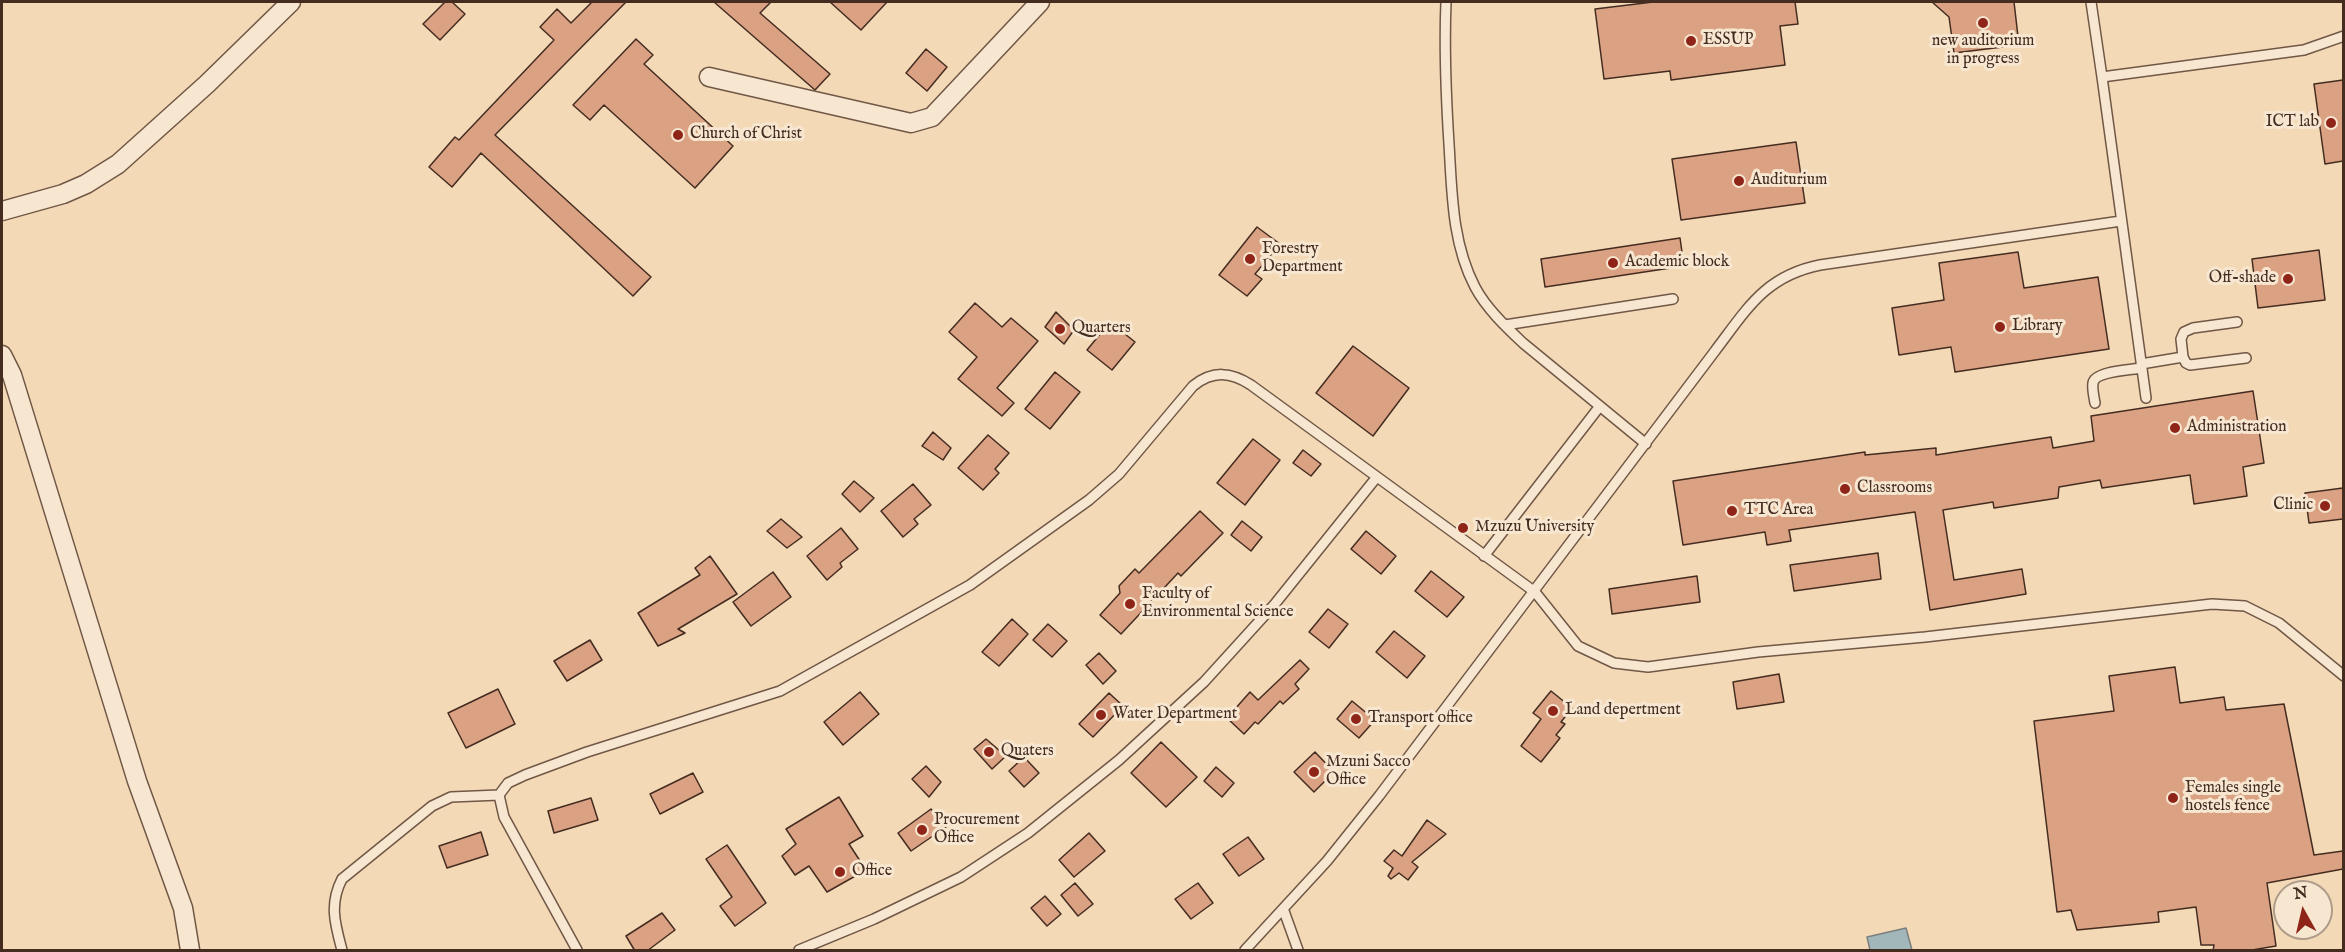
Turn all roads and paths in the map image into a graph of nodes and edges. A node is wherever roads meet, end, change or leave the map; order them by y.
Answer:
1 (291, 2) edge
2 (1040, 2) edge
3 (1446, 2) edge
4 (2091, 2) edge
5 (2343, 36) edge
6 (709, 77) dead end
7 (2102, 77) junction
8 (2, 211) edge
9 (2121, 221) junction
10 (1673, 299) dead end
11 (2237, 322) dead end
12 (1505, 325) junction
13 (2, 355) edge
14 (2183, 357) junction
15 (2246, 358) dead end
16 (2141, 366) junction
17 (2146, 398) dead end
18 (2095, 403) dead end
19 (1600, 406) junction
20 (1646, 444) junction
21 (1376, 478) junction
22 (1484, 556) junction
23 (1535, 592) junction
24 (2343, 676) edge
25 (500, 795) junction
26 (1284, 911) junction
27 (190, 951) edge
28 (342, 951) edge
29 (577, 951) edge
30 (799, 951) edge
31 (1245, 951) edge
32 (1298, 951) edge

1 - 8 street
2 - 6 street
3 - 12 lane
4 - 7 lane
5 - 7 lane
7 - 9 lane
9 - 16 lane
9 - 20 lane
10 - 12 lane
11 - 14 lane
12 - 19 lane
13 - 27 street
14 - 15 lane
14 - 16 lane
16 - 17 lane
16 - 18 lane
19 - 20 lane
19 - 22 lane
20 - 23 lane
21 - 22 lane
21 - 25 lane
21 - 30 lane
22 - 23 lane
23 - 24 lane
23 - 26 lane
25 - 28 lane
25 - 29 lane
26 - 31 lane
26 - 32 lane

